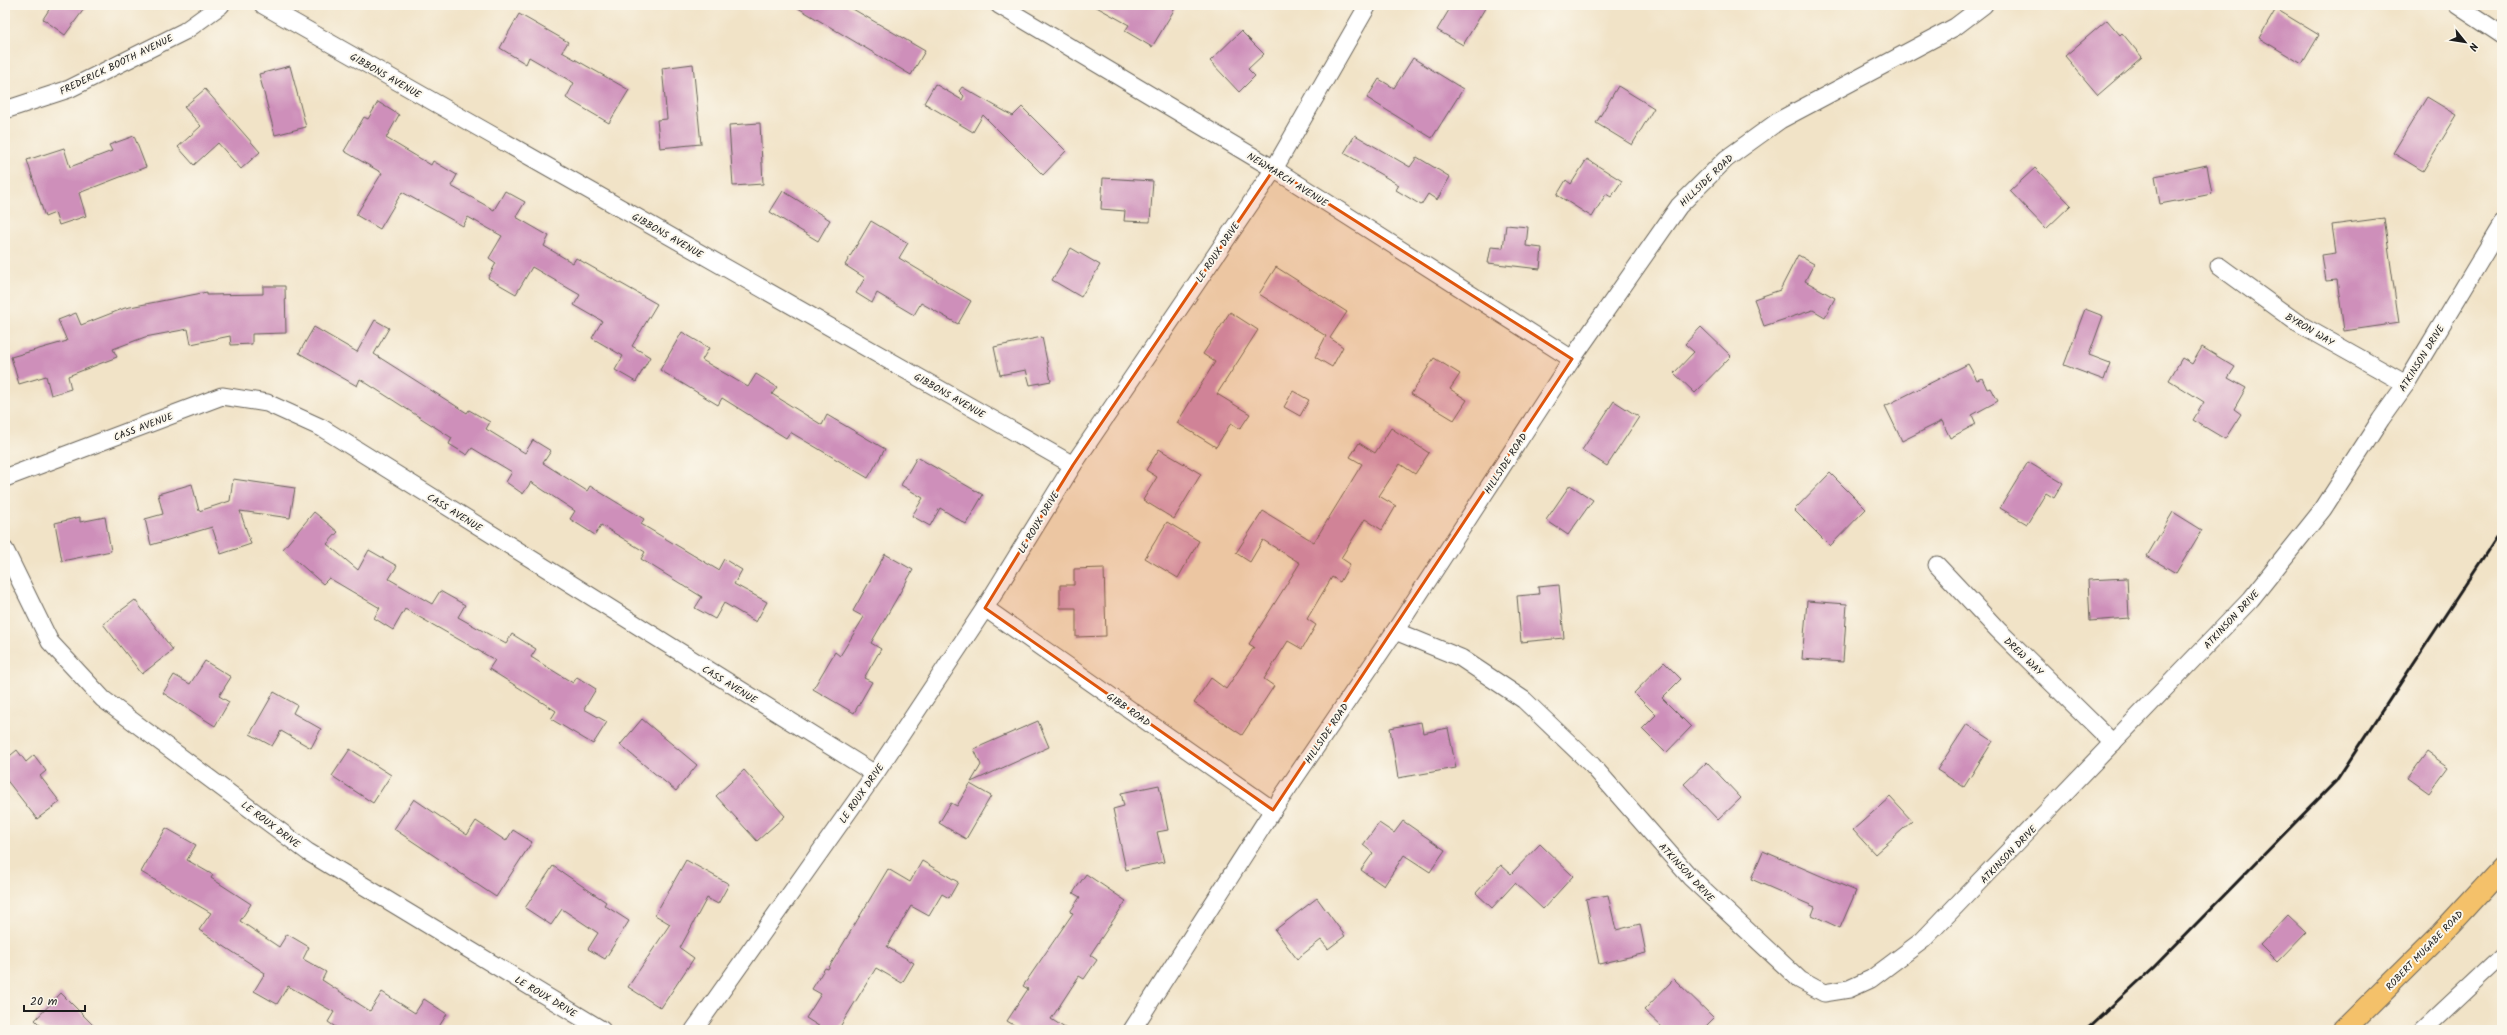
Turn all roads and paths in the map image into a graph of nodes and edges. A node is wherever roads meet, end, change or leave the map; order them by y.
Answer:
1 (221, 5) edge
2 (263, 5) edge
3 (999, 5) edge
4 (1368, 5) edge
5 (1984, 5) edge
6 (2457, 5) edge
7 (2502, 35) edge
8 (5, 110) edge
9 (1274, 169) junction
10 (2502, 224) edge
11 (2219, 266) dead end
12 (1572, 359) junction
13 (2406, 384) junction
14 (1073, 465) junction
15 (5, 478) edge
16 (5, 550) edge
17 (1937, 565) dead end
18 (985, 608) junction
19 (1395, 631) junction
20 (2113, 743) junction
21 (875, 774) junction
22 (1273, 810) junction
23 (2502, 868) edge
24 (2502, 956) edge
25 (602, 1030) edge
26 (694, 1030) edge
27 (1132, 1030) edge
28 (2344, 1030) edge
29 (2423, 1030) edge

1 - 8 street, FREDERICK BOOTH AVENUE
2 - 14 street, GIBBONS AVENUE
3 - 9 street, NEWMARCH AVENUE
4 - 9 street, LE ROUX DRIVE
5 - 12 street, HILLSIDE ROAD
6 - 7 street
9 - 12 street, NEWMARCH AVENUE
9 - 14 street, LE ROUX DRIVE
10 - 13 street, ATKINSON DRIVE
11 - 13 street, BYRON WAY
12 - 19 street, HILLSIDE ROAD
13 - 20 street, ATKINSON DRIVE
14 - 18 street, LE ROUX DRIVE
15 - 21 street, CASS AVENUE
16 - 25 street, LE ROUX DRIVE
17 - 20 street, DREW WAY
18 - 21 street, LE ROUX DRIVE
18 - 22 street, GIBB ROAD
19 - 20 street, ATKINSON DRIVE
19 - 22 street, HILLSIDE ROAD
21 - 26 street, LE ROUX DRIVE
22 - 27 street, HILLSIDE ROAD
23 - 28 main road, ROBERT MUGABE ROAD
24 - 29 street

